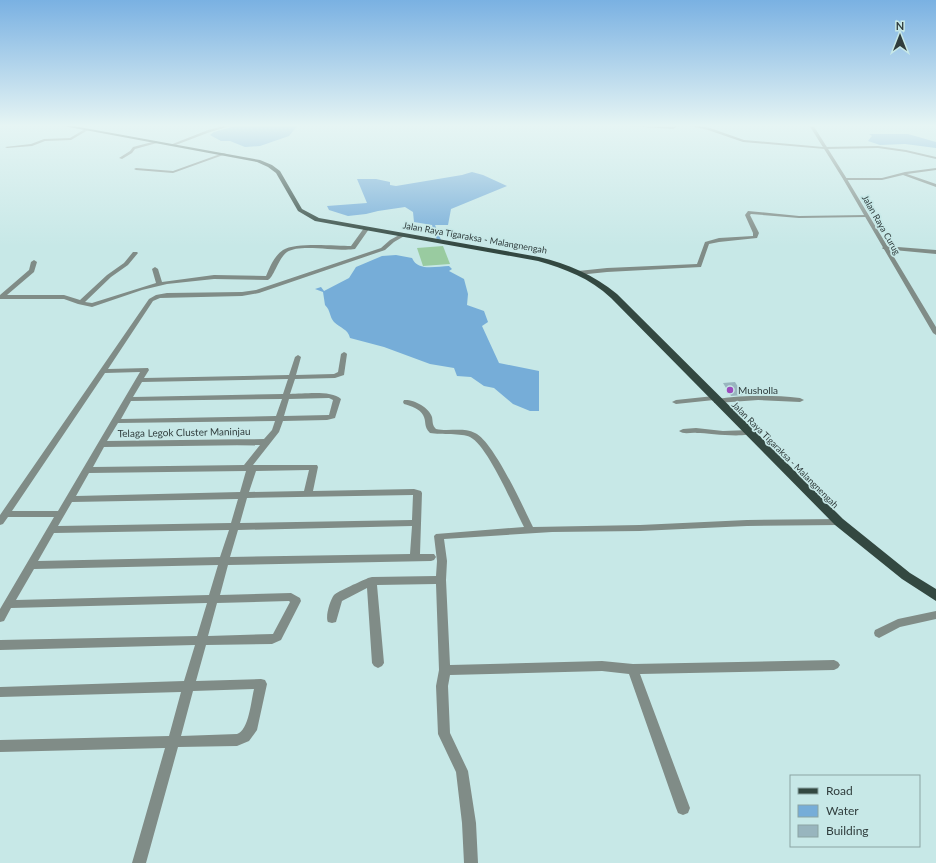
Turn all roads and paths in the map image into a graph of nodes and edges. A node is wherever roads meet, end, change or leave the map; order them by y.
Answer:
1 (191, 165) edge
2 (268, 165) edge
3 (837, 165) edge
4 (136, 169) dead end
5 (936, 169) edge
6 (903, 174) junction
7 (846, 179) junction
8 (936, 186) edge
9 (866, 216) junction
10 (366, 229) junction
11 (403, 235) junction
12 (884, 248) junction
13 (936, 252) edge
14 (135, 253) dead end
15 (34, 262) dead end
16 (156, 269) dead end
17 (578, 272) junction
18 (159, 283) junction
19 (0, 297) edge
20 (80, 303) junction
21 (936, 333) edge
22 (344, 354) dead end
23 (298, 357) dead end
24 (103, 371) junction
25 (292, 376) junction
26 (140, 380) junction
27 (286, 397) junction
28 (128, 399) junction
29 (715, 400) junction
30 (800, 400) dead end
31 (407, 402) dead end
32 (676, 402) dead end
33 (280, 419) junction
34 (116, 421) junction
35 (683, 431) dead end
36 (750, 432) junction
37 (267, 442) junction
38 (102, 444) junction
39 (249, 468) junction
40 (87, 470) junction
41 (308, 494) junction
42 (243, 496) junction
43 (70, 499) junction
44 (61, 514) junction
45 (3, 518) edge
46 (838, 522) junction
47 (417, 524) junction
48 (234, 528) junction
49 (52, 530) junction
50 (530, 530) junction
51 (415, 557) junction
52 (431, 557) dead end
53 (224, 561) junction
54 (31, 565) junction
55 (441, 580) junction
56 (372, 581) junction
57 (936, 596) edge
58 (214, 599) junction
59 (8, 604) junction
60 (936, 615) edge
61 (0, 618) edge
62 (332, 619) dead end
63 (879, 633) dead end
64 (202, 640) junction
65 (0, 645) edge
66 (378, 663) dead end
67 (834, 664) dead end
68 (633, 669) junction
69 (445, 670) junction
70 (189, 687) junction
71 (0, 692) edge
72 (174, 740) junction
73 (0, 746) edge
74 (682, 808) dead end
75 (140, 863) edge
76 (471, 863) edge

1 - 4 street
2 - 10 main road, Jalan Raya Tigaraksa - Malangnengah
3 - 7 street, Jalan Raya Curug
5 - 6 street
6 - 7 street
6 - 8 street
7 - 9 street, Jalan Raya Curug
9 - 12 street, Jalan Raya Curug
9 - 17 street
10 - 11 main road, Jalan Raya Tigaraksa - Malangnengah
10 - 18 street
11 - 17 main road, Jalan Raya Tigaraksa - Malangnengah
11 - 24 street
12 - 13 street
12 - 21 street, Jalan Raya Curug
14 - 20 street
15 - 19 street
16 - 18 street
17 - 29 main road, Jalan Raya Tigaraksa - Malangnengah
18 - 20 street
19 - 20 street
22 - 25 street
23 - 25 street
24 - 26 street
24 - 45 street
25 - 26 street
25 - 27 street
26 - 28 street
27 - 28 street
27 - 33 street
27 - 33 street
28 - 34 street
29 - 30 street
29 - 32 street
29 - 36 main road, Jalan Raya Tigaraksa - Malangnengah
31 - 50 street
33 - 34 street
33 - 37 street
34 - 38 street
35 - 36 street
36 - 46 main road, Jalan Raya Tigaraksa - Malangnengah
37 - 38 street, Telaga Legok Cluster Maninjau
37 - 39 street
38 - 40 street
39 - 40 street
39 - 41 street
39 - 42 street
40 - 43 street
41 - 42 street
41 - 47 street
42 - 43 street
42 - 48 street
43 - 44 street
44 - 45 street
44 - 49 street
46 - 50 street
46 - 57 main road, Jalan Raya Tigaraksa - Malangnengah
47 - 48 street
47 - 51 street
48 - 49 street
48 - 53 street
49 - 54 street
50 - 55 street
51 - 52 street
51 - 53 street
53 - 54 street
53 - 58 street
54 - 59 street
55 - 56 street
55 - 69 street
56 - 62 street
56 - 66 street
58 - 59 street
58 - 64 street
58 - 64 street
59 - 61 street
60 - 63 street
64 - 65 street
64 - 70 street
67 - 68 street
68 - 69 street
68 - 74 street
69 - 76 street
70 - 71 street
70 - 72 street
70 - 72 street
72 - 73 street
72 - 75 street

